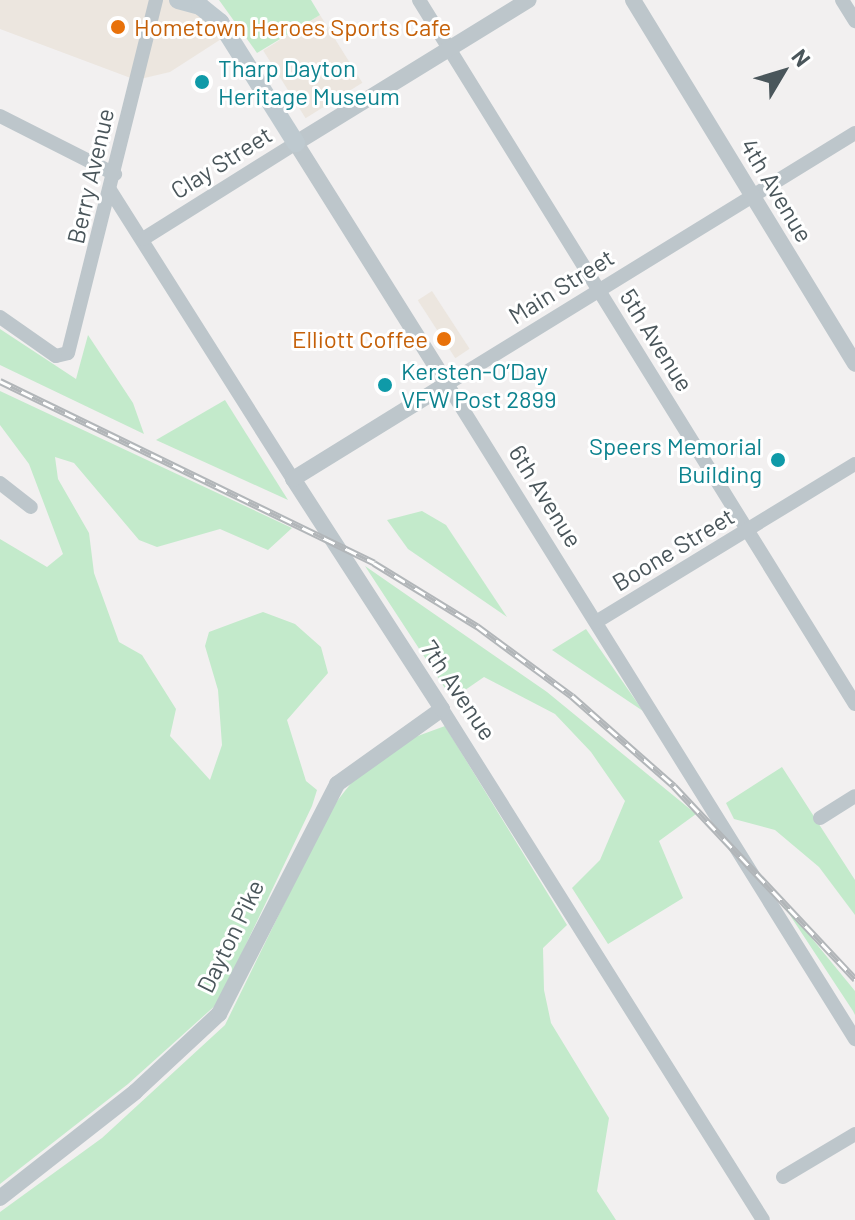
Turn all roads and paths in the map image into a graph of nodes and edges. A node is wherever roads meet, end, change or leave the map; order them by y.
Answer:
1 (156, 0) edge
2 (178, 0) edge
3 (419, 0) edge
4 (528, 0) edge
5 (633, 0) edge
6 (842, 0) edge
7 (855, 21) edge
8 (449, 49) junction
9 (0, 116) edge
10 (855, 133) edge
11 (296, 143) junction
12 (115, 174) junction
13 (110, 190) junction
14 (754, 196) junction
15 (143, 239) junction
16 (600, 290) junction
17 (0, 317) edge
18 (855, 364) edge
19 (447, 384) junction
20 (855, 464) edge
21 (293, 479) junction
22 (0, 483) edge
23 (31, 507) dead end
24 (748, 530) junction
25 (596, 622) junction
26 (855, 704) edge
27 (442, 709) junction
28 (855, 796) edge
29 (820, 818) dead end
30 (855, 1039) edge
31 (855, 1134) edge
32 (783, 1177) dead end
33 (0, 1198) edge
34 (763, 1220) edge

1 - 12 street, Berry Avenue
2 - 11 main road, 6th Avenue
3 - 8 street, 5th Avenue
4 - 8 street, Clay Street
5 - 14 street, 4th Avenue
6 - 7 street
8 - 11 street, Clay Street
8 - 16 street, 5th Avenue
9 - 12 street
10 - 14 street, Main Street
11 - 15 street, Clay Street
11 - 19 street, 6th Avenue
12 - 13 street, Berry Avenue
13 - 15 street, 7th Avenue
13 - 17 street, Berry Avenue
14 - 16 street, Main Street
14 - 18 street, 4th Avenue
15 - 21 street, 7th Avenue
16 - 19 street, Main Street
16 - 24 street, 5th Avenue
19 - 21 street, Main Street
19 - 25 street, 6th Avenue
20 - 24 street, Boone Street
21 - 27 street, 7th Avenue
22 - 23 street
24 - 25 street, Boone Street
24 - 26 street, 5th Avenue
25 - 30 street, 6th Avenue
27 - 33 street, Dayton Pike
27 - 34 street, 7th Avenue
28 - 29 street
31 - 32 street

